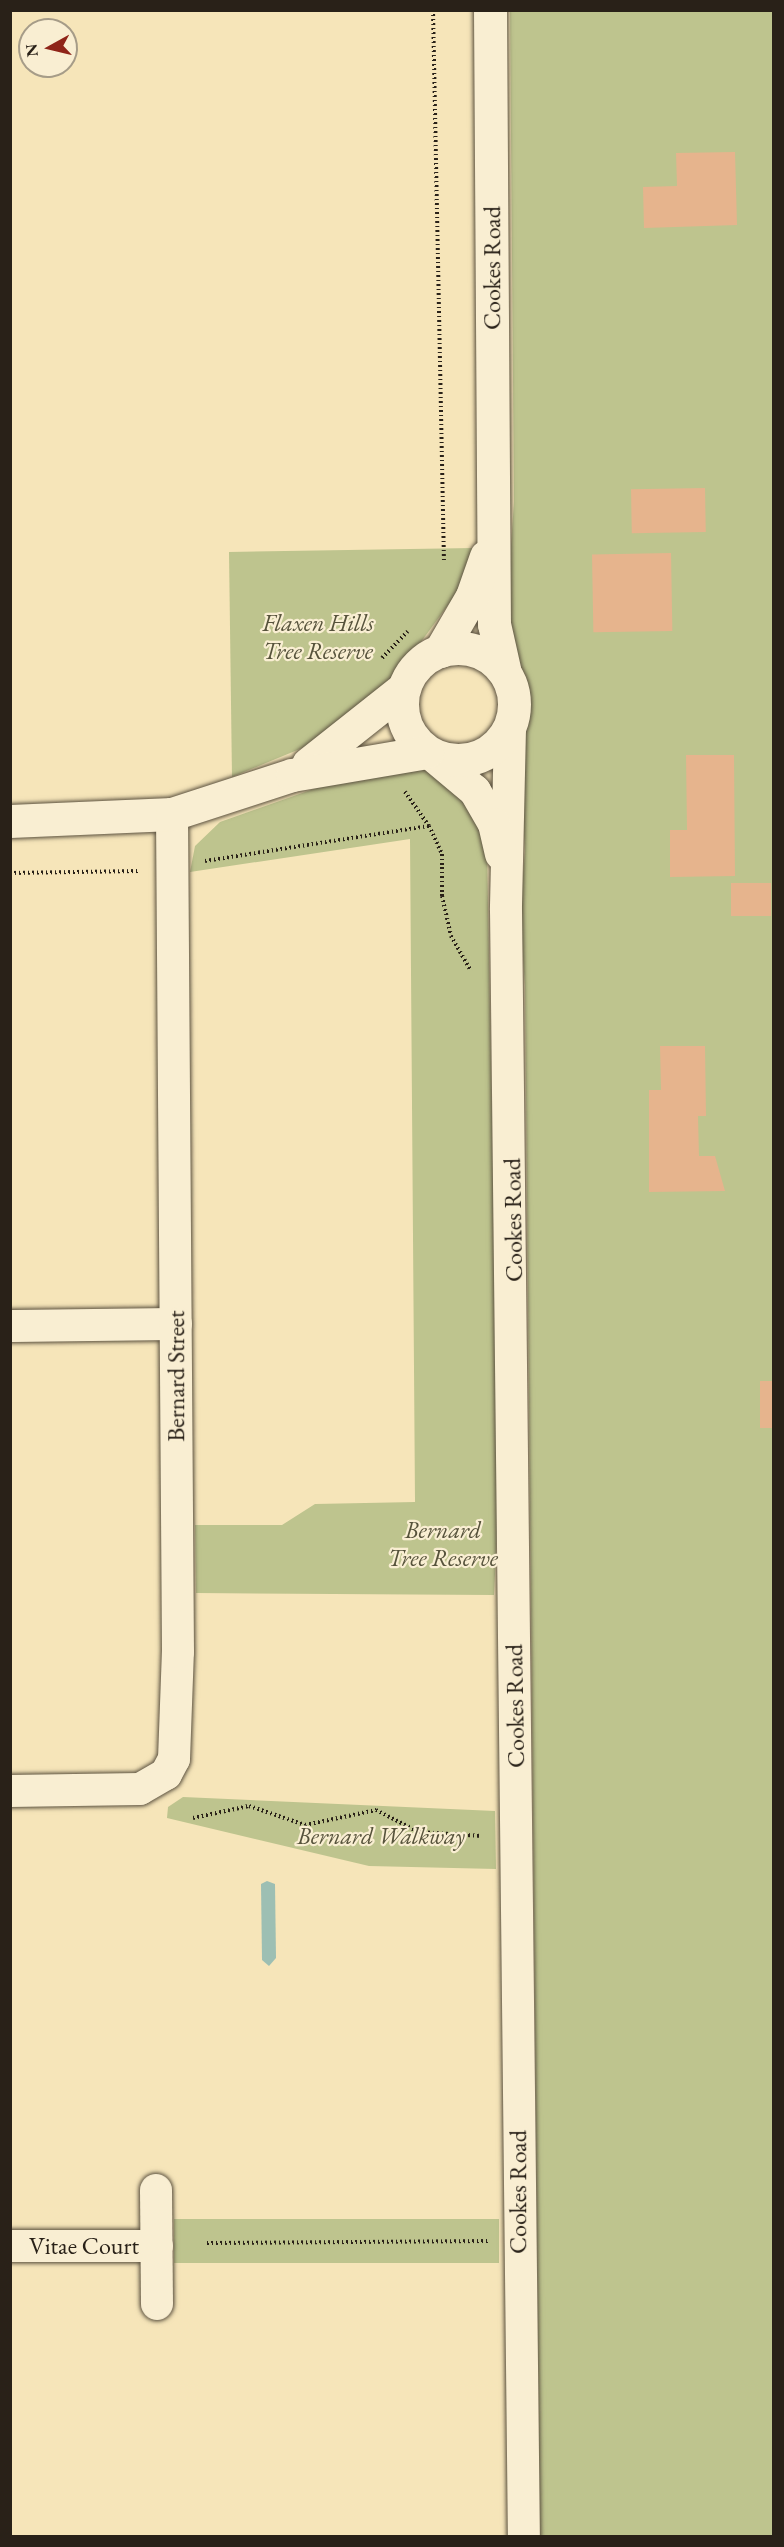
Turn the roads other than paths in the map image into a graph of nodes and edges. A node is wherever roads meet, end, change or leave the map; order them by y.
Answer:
1 (490, 10) edge
2 (494, 525) junction
3 (440, 651) junction
4 (506, 673) junction
5 (404, 688) junction
6 (510, 729) junction
7 (429, 753) junction
8 (292, 775) junction
9 (172, 814) junction
10 (10, 821) edge
11 (507, 876) junction
12 (176, 1324) junction
13 (10, 1326) edge
14 (10, 1791) edge
15 (156, 2190) dead end
16 (10, 2246) edge
17 (157, 2246) junction
18 (157, 2304) dead end
19 (524, 2536) edge

1 - 2 street, Cookes Road
2 - 3 street, Cookes Road
2 - 4 street, Cookes Road
3 - 4 street
3 - 5 street
4 - 6 street
5 - 7 street
5 - 8 street
6 - 7 street
6 - 11 street, Cookes Road
7 - 8 street
7 - 11 street, Cookes Road
8 - 9 street
9 - 10 street
9 - 12 street, Bernard Street
11 - 19 street, Cookes Road
12 - 13 street
12 - 14 street, Bernard Street
15 - 17 street, Vitae Court
16 - 17 street, Vitae Court
17 - 18 street, Vitae Court

